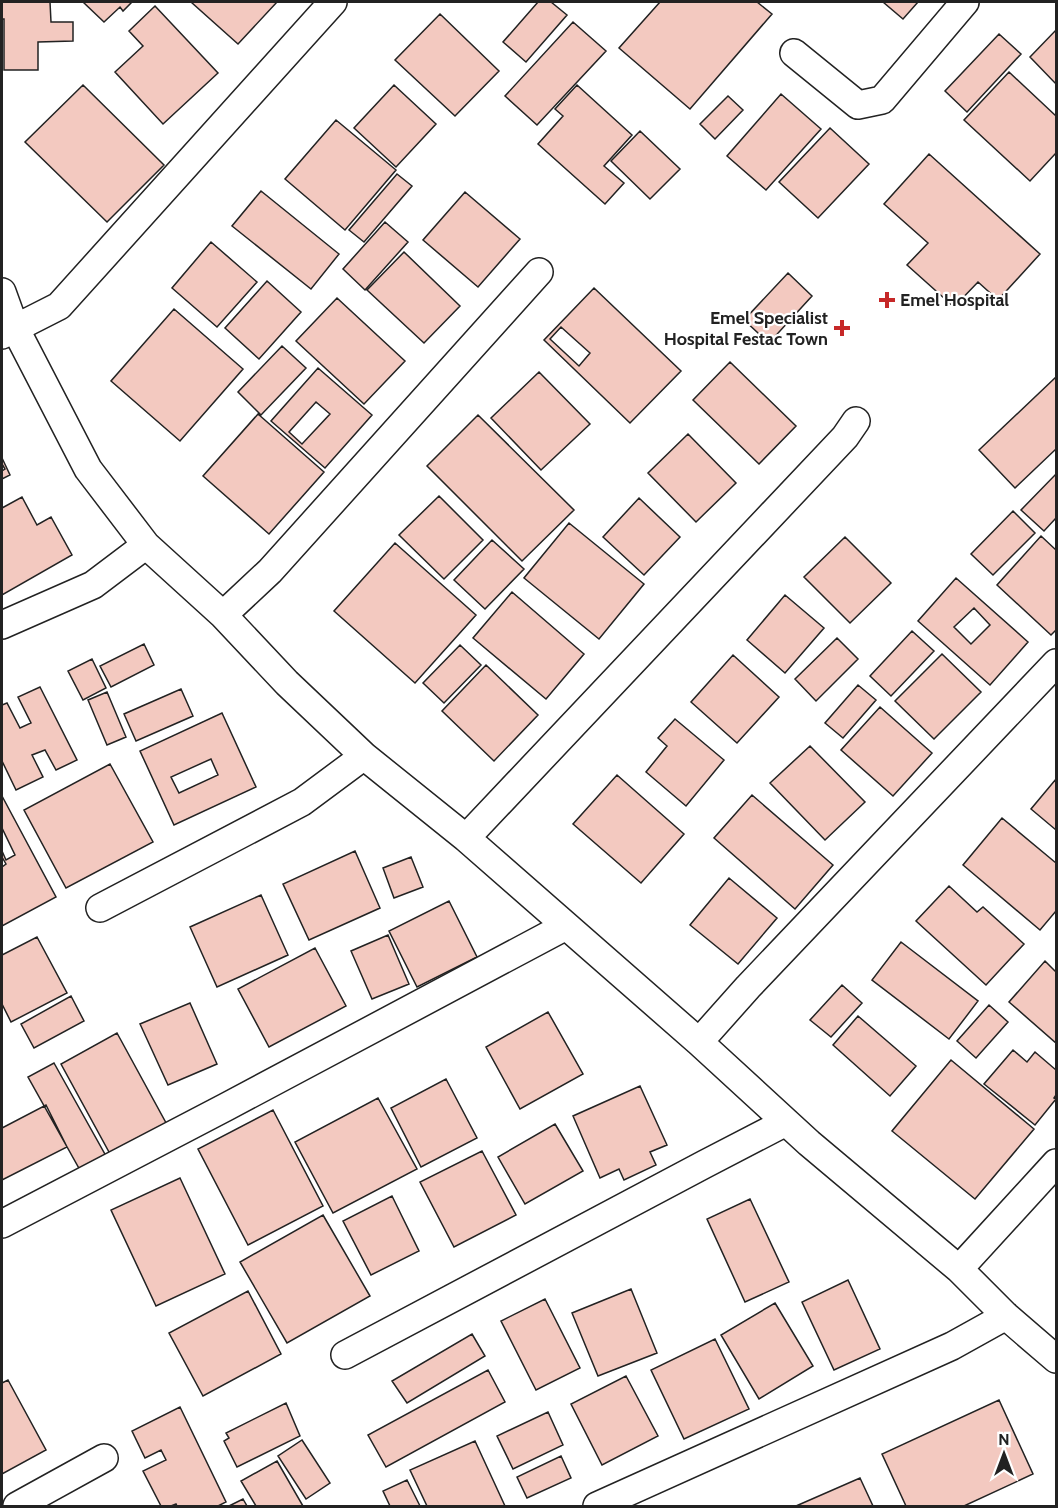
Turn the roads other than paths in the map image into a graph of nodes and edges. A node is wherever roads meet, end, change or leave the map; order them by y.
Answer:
1 (333, 2) edge
2 (965, 2) edge
3 (794, 53) dead end
4 (539, 272) dead end
5 (2, 292) edge
6 (8, 331) edge
7 (856, 421) dead end
8 (146, 545) junction
9 (223, 615) junction
10 (2, 625) edge
11 (1056, 663) edge
12 (364, 756) junction
13 (466, 838) junction
14 (100, 908) dead end
15 (566, 926) junction
16 (699, 1042) junction
17 (786, 1122) junction
18 (1056, 1163) edge
19 (2, 1224) edge
20 (959, 1269) junction
21 (1006, 1316) junction
22 (345, 1355) dead end
23 (1056, 1359) edge
24 (104, 1458) dead end
25 (17, 1506) edge
26 (597, 1506) edge

1 - 6 street
2 - 3 street
4 - 9 street
5 - 6 street
6 - 8 street
7 - 13 street
8 - 9 street
8 - 10 street
9 - 12 street
11 - 16 street
12 - 13 street
12 - 14 street
13 - 15 street
15 - 16 street
15 - 19 street
16 - 17 street
17 - 20 street
17 - 22 street
18 - 20 street
20 - 21 street
21 - 23 street
21 - 26 street
24 - 25 street

